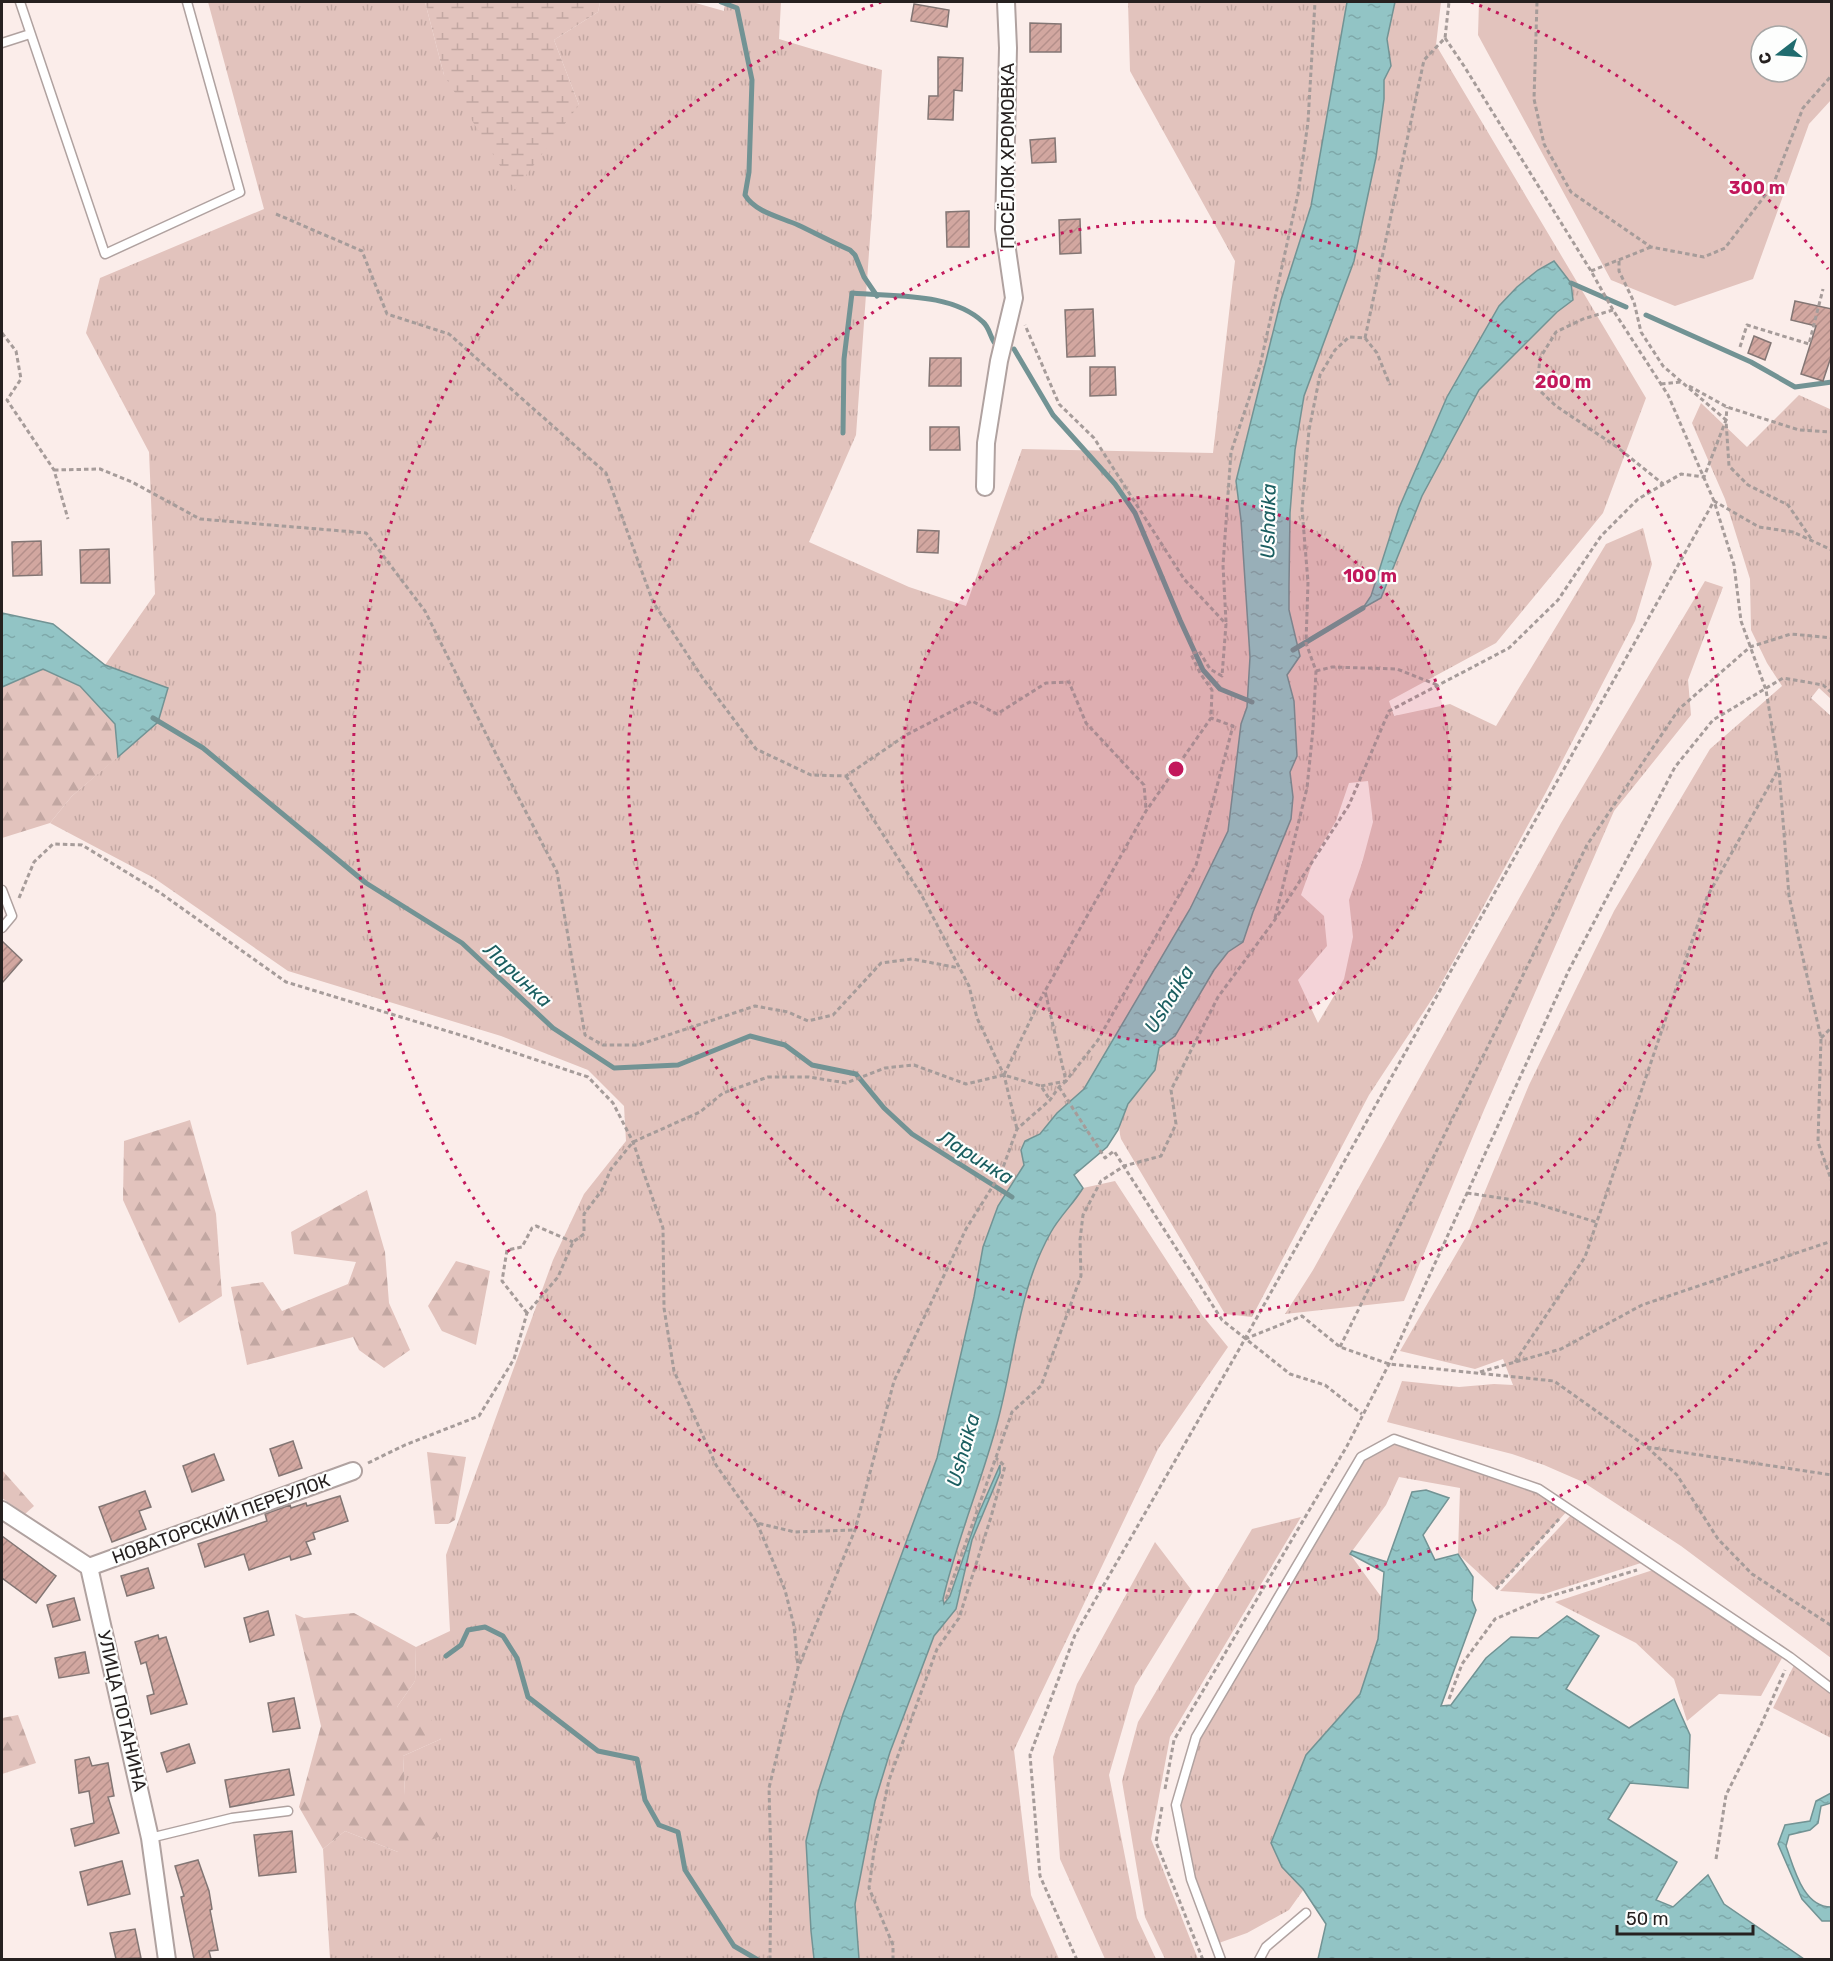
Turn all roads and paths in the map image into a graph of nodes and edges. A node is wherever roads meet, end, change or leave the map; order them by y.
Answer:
1 (20, 2) edge
2 (187, 2) edge
3 (1006, 2) edge
4 (1315, 2) edge
5 (1449, 2) edge
6 (1537, 2) edge
7 (30, 34) junction
8 (1445, 38) junction
9 (2, 43) edge
10 (1832, 75) edge
11 (276, 214) dead end
12 (1651, 247) junction
13 (1620, 261) junction
14 (1591, 271) junction
15 (1823, 289) dead end
16 (1014, 298) junction
17 (1612, 310) junction
18 (2, 333) edge
19 (1365, 338) junction
20 (1740, 347) dead end
21 (1682, 382) junction
22 (1661, 384) junction
23 (1390, 385) dead end
24 (7, 400) junction
25 (2, 403) edge
26 (1727, 407) junction
27 (1726, 420) junction
28 (1832, 432) edge
29 (54, 470) junction
30 (1704, 477) junction
31 (1663, 484) junction
32 (985, 487) dead end
33 (1714, 501) junction
34 (68, 519) dead end
35 (1813, 542) junction
36 (1832, 550) edge
37 (1226, 624) junction
38 (1832, 638) edge
39 (1750, 647) junction
40 (1316, 671) junction
41 (1440, 686) junction
42 (1766, 690) junction
43 (1832, 693) edge
44 (1211, 718) junction
45 (1779, 770) junction
46 (846, 776) junction
47 (1146, 811) junction
48 (2, 890) edge
49 (12, 916) junction
50 (1274, 921) junction
51 (2, 928) edge
52 (959, 968) junction
53 (1045, 991) junction
54 (1832, 1027) edge
55 (1821, 1038) junction
56 (1004, 1074) junction
57 (1066, 1081) junction
58 (1041, 1086) junction
59 (1059, 1087) junction
60 (1050, 1100) junction
61 (1017, 1129) junction
62 (633, 1142) junction
63 (1124, 1166) junction
64 (1832, 1182) edge
65 (1467, 1193) junction
66 (1596, 1222) junction
67 (1832, 1241) edge
68 (573, 1242) junction
69 (527, 1313) junction
70 (1245, 1339) junction
71 (1340, 1347) junction
72 (1515, 1362) junction
73 (1389, 1364) junction
74 (1476, 1373) junction
75 (1362, 1414) junction
76 (1347, 1446) dead end
77 (1647, 1447) junction
78 (996, 1458) junction
79 (353, 1471) joint
80 (1832, 1475) edge
81 (1569, 1509) junction
82 (2, 1510) edge
83 (757, 1523) junction
84 (855, 1530) junction
85 (1653, 1565) junction
86 (89, 1567) junction
87 (1496, 1589) dead end
88 (946, 1599) dead end
89 (1832, 1626) edge
90 (1790, 1657) junction
91 (798, 1668) junction
92 (1832, 1689) edge
93 (1449, 1699) dead end
94 (288, 1810) dead end
95 (150, 1838) junction
96 (1716, 1858) dead end
97 (1306, 1913) dead end
98 (167, 1959) edge
99 (770, 1959) edge
100 (893, 1959) edge
101 (1077, 1959) edge
102 (1221, 1959) edge
103 (1259, 1959) edge

1 - 7 lane
2 - 7 lane
3 - 16 street, ПОСЁЛОК ХРОМОВКА
4 - 37 path
5 - 8 path
6 - 12 path
7 - 9 lane
8 - 14 path
8 - 19 path
10 - 12 path
11 - 46 path
12 - 13 path
13 - 14 path
13 - 21 path
14 - 17 path
15 - 20 path
16 - 32 street, ПОСЁЛОК ХРОМОВКА
16 - 37 path
17 - 22 path
17 - 31 path
18 - 24 path
19 - 23 path
19 - 40 path
21 - 22 path
21 - 26 path
21 - 27 path
22 - 30 path
24 - 25 path
24 - 29 path
26 - 27 path
26 - 28 path
27 - 30 path
27 - 35 path
29 - 34 path
29 - 52 path
30 - 31 path
30 - 33 path
31 - 41 path
33 - 35 path
33 - 39 path
33 - 70 path
35 - 36 path
37 - 44 path
38 - 39 path
39 - 42 path
39 - 71 path
40 - 41 path
40 - 50 path
41 - 50 path
42 - 43 path
42 - 45 path
42 - 65 path
44 - 47 path
44 - 57 path
45 - 55 path
45 - 66 path
46 - 47 path
46 - 52 path
47 - 53 path
48 - 49 lane
49 - 51 lane
49 - 62 path
50 - 63 path
52 - 56 path
53 - 56 path
53 - 57 path
54 - 55 path
55 - 64 path
56 - 58 path
56 - 61 path
56 - 62 path
57 - 58 path
57 - 59 path
58 - 60 path
59 - 60 path
59 - 63 path
60 - 61 path
61 - 84 path
62 - 68 path
62 - 83 path
63 - 70 path
63 - 78 path
65 - 66 path
65 - 73 path
66 - 72 path
67 - 72 path
68 - 69 path
68 - 69 path
69 - 79 path
70 - 71 path
70 - 75 path
70 - 101 path
71 - 73 path
72 - 74 path
73 - 74 path
73 - 75 path
74 - 77 path
75 - 76 path
77 - 80 path
77 - 89 path
78 - 88 path
78 - 100 path
79 - 86 street, НОВАТОРСКИЙ ПЕРЕУЛОК
81 - 85 lane
81 - 87 path
81 - 102 lane
82 - 86 street
83 - 84 path
83 - 91 path
84 - 91 path
85 - 90 lane
85 - 93 path
86 - 95 street, УЛИЦА ПОТАНИНА
90 - 92 lane
90 - 96 path
91 - 99 path
94 - 95 lane
95 - 98 street, УЛИЦА ПОТАНИНА
97 - 103 lane

